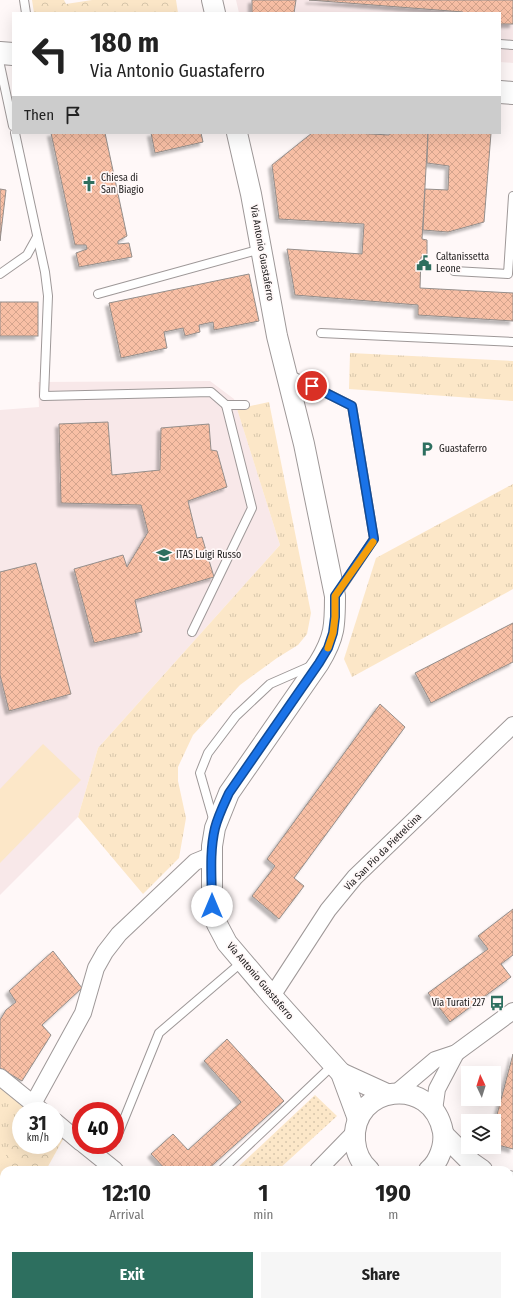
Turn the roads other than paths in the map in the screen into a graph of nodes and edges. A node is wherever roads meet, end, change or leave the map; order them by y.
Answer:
1 (24, 0) edge
2 (212, 0) edge
3 (26, 12) edge
4 (215, 12) edge
5 (501, 44) edge
6 (513, 45) edge
7 (0, 53) edge
8 (12, 54) edge
9 (0, 65) edge
10 (501, 92) edge
11 (513, 93) edge
12 (12, 121) edge
13 (15, 134) edge
14 (237, 134) edge
15 (513, 196) edge
16 (37, 237) junction
17 (261, 249) junction
18 (454, 271) dead end
19 (0, 274) edge
20 (98, 294) dead end
21 (321, 333) dead end
22 (513, 342) edge
23 (286, 372) junction
24 (226, 405) junction
25 (245, 405) dead end
26 (335, 596) junction
27 (192, 632) dead end
28 (319, 663) junction
29 (513, 725) edge
30 (215, 828) junction
31 (212, 855) junction
32 (243, 962) junction
33 (272, 996) junction
34 (513, 1011) edge
35 (456, 1053) junction
36 (337, 1069) junction
37 (0, 1077) edge
38 (392, 1094) junction
39 (32, 1102) edge
40 (40, 1102) edge
41 (434, 1110) junction
42 (124, 1119) edge
43 (356, 1126) junction
44 (64, 1129) edge
45 (444, 1135) junction
46 (72, 1136) edge
47 (95, 1154) edge
48 (110, 1166) edge
49 (227, 1166) edge
50 (321, 1166) edge
51 (366, 1166) edge
52 (432, 1166) edge
53 (476, 1166) edge

1 - 3 lane
2 - 4 street
5 - 6 lane
7 - 8 main road
9 - 12 lane
10 - 11 main road
13 - 16 lane
14 - 17 street, Via Antonio Guastaferro
15 - 18 lane
16 - 19 lane
16 - 24 lane
17 - 20 lane
17 - 23 street, Via Antonio Guastaferro
21 - 22 lane
23 - 26 street, Via Antonio Guastaferro
23 - 26 lane
24 - 25 lane
24 - 27 lane
26 - 28 street, Via Antonio Guastaferro
28 - 30 street, Via Antonio Guastaferro
28 - 30 lane
29 - 33 street, Via San Pio da Pietrelcina
30 - 31 street, Via Antonio Guastaferro
31 - 32 street, Via Antonio Guastaferro
31 - 40 street
32 - 33 street, Via Antonio Guastaferro
32 - 42 lane
33 - 36 street, Via Antonio Guastaferro
34 - 35 street
35 - 38 street
35 - 41 street
36 - 38 street
36 - 43 street
36 - 49 lane
37 - 39 street
38 - 41 street
38 - 43 street
41 - 45 street
43 - 50 street
43 - 51 street
44 - 46 street
45 - 52 street
45 - 53 street
47 - 48 street

